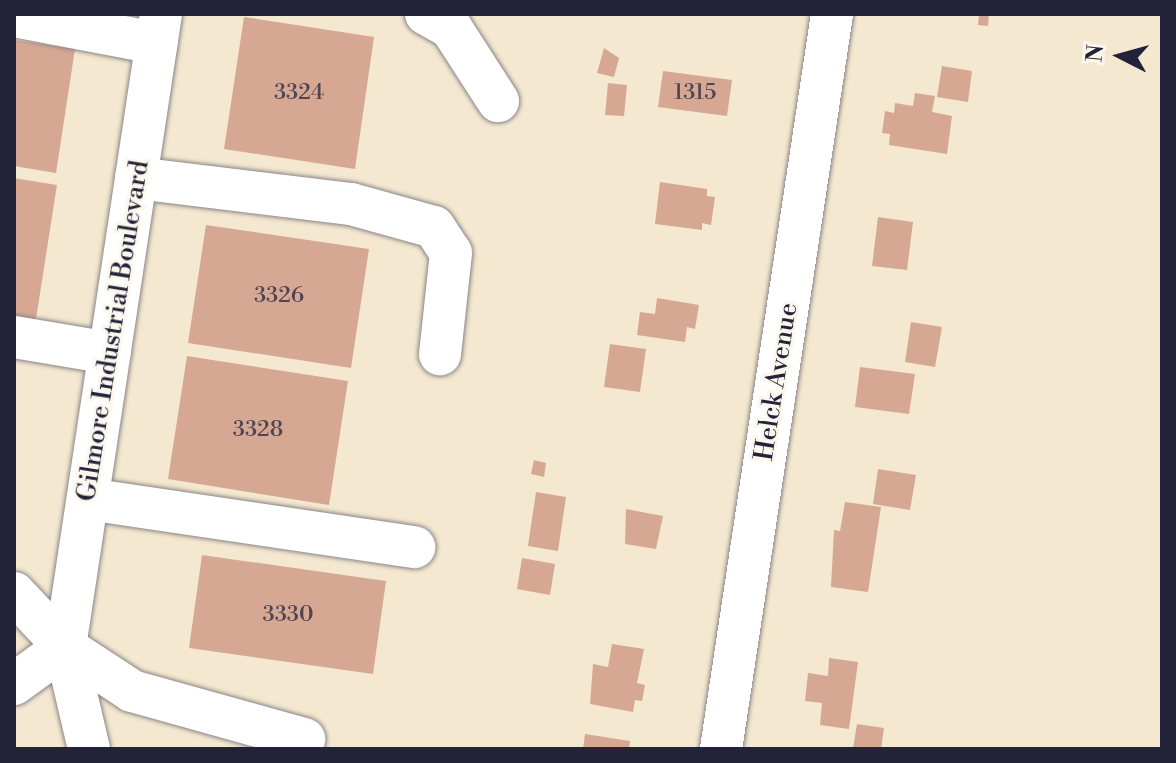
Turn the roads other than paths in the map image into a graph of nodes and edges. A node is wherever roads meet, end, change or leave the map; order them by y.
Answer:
1 (426, 14) edge
2 (832, 14) edge
3 (14, 16) edge
4 (159, 29) edge
5 (498, 101) dead end
6 (136, 178) junction
7 (14, 337) edge
8 (110, 353) junction
9 (440, 354) dead end
10 (88, 499) junction
11 (414, 547) dead end
12 (14, 593) edge
13 (65, 647) junction
14 (14, 684) edge
15 (304, 739) dead end
16 (89, 749) edge
17 (721, 749) edge

1 - 5 street
2 - 17 street, Helck Avenue
3 - 4 street
4 - 6 street, Gilmore Industrial Boulevard
6 - 8 street, Gilmore Industrial Boulevard
6 - 9 street
7 - 8 street
8 - 10 street, Gilmore Industrial Boulevard
10 - 11 street
10 - 13 street, Gilmore Industrial Boulevard
12 - 13 street
13 - 14 street
13 - 15 street
13 - 16 street

